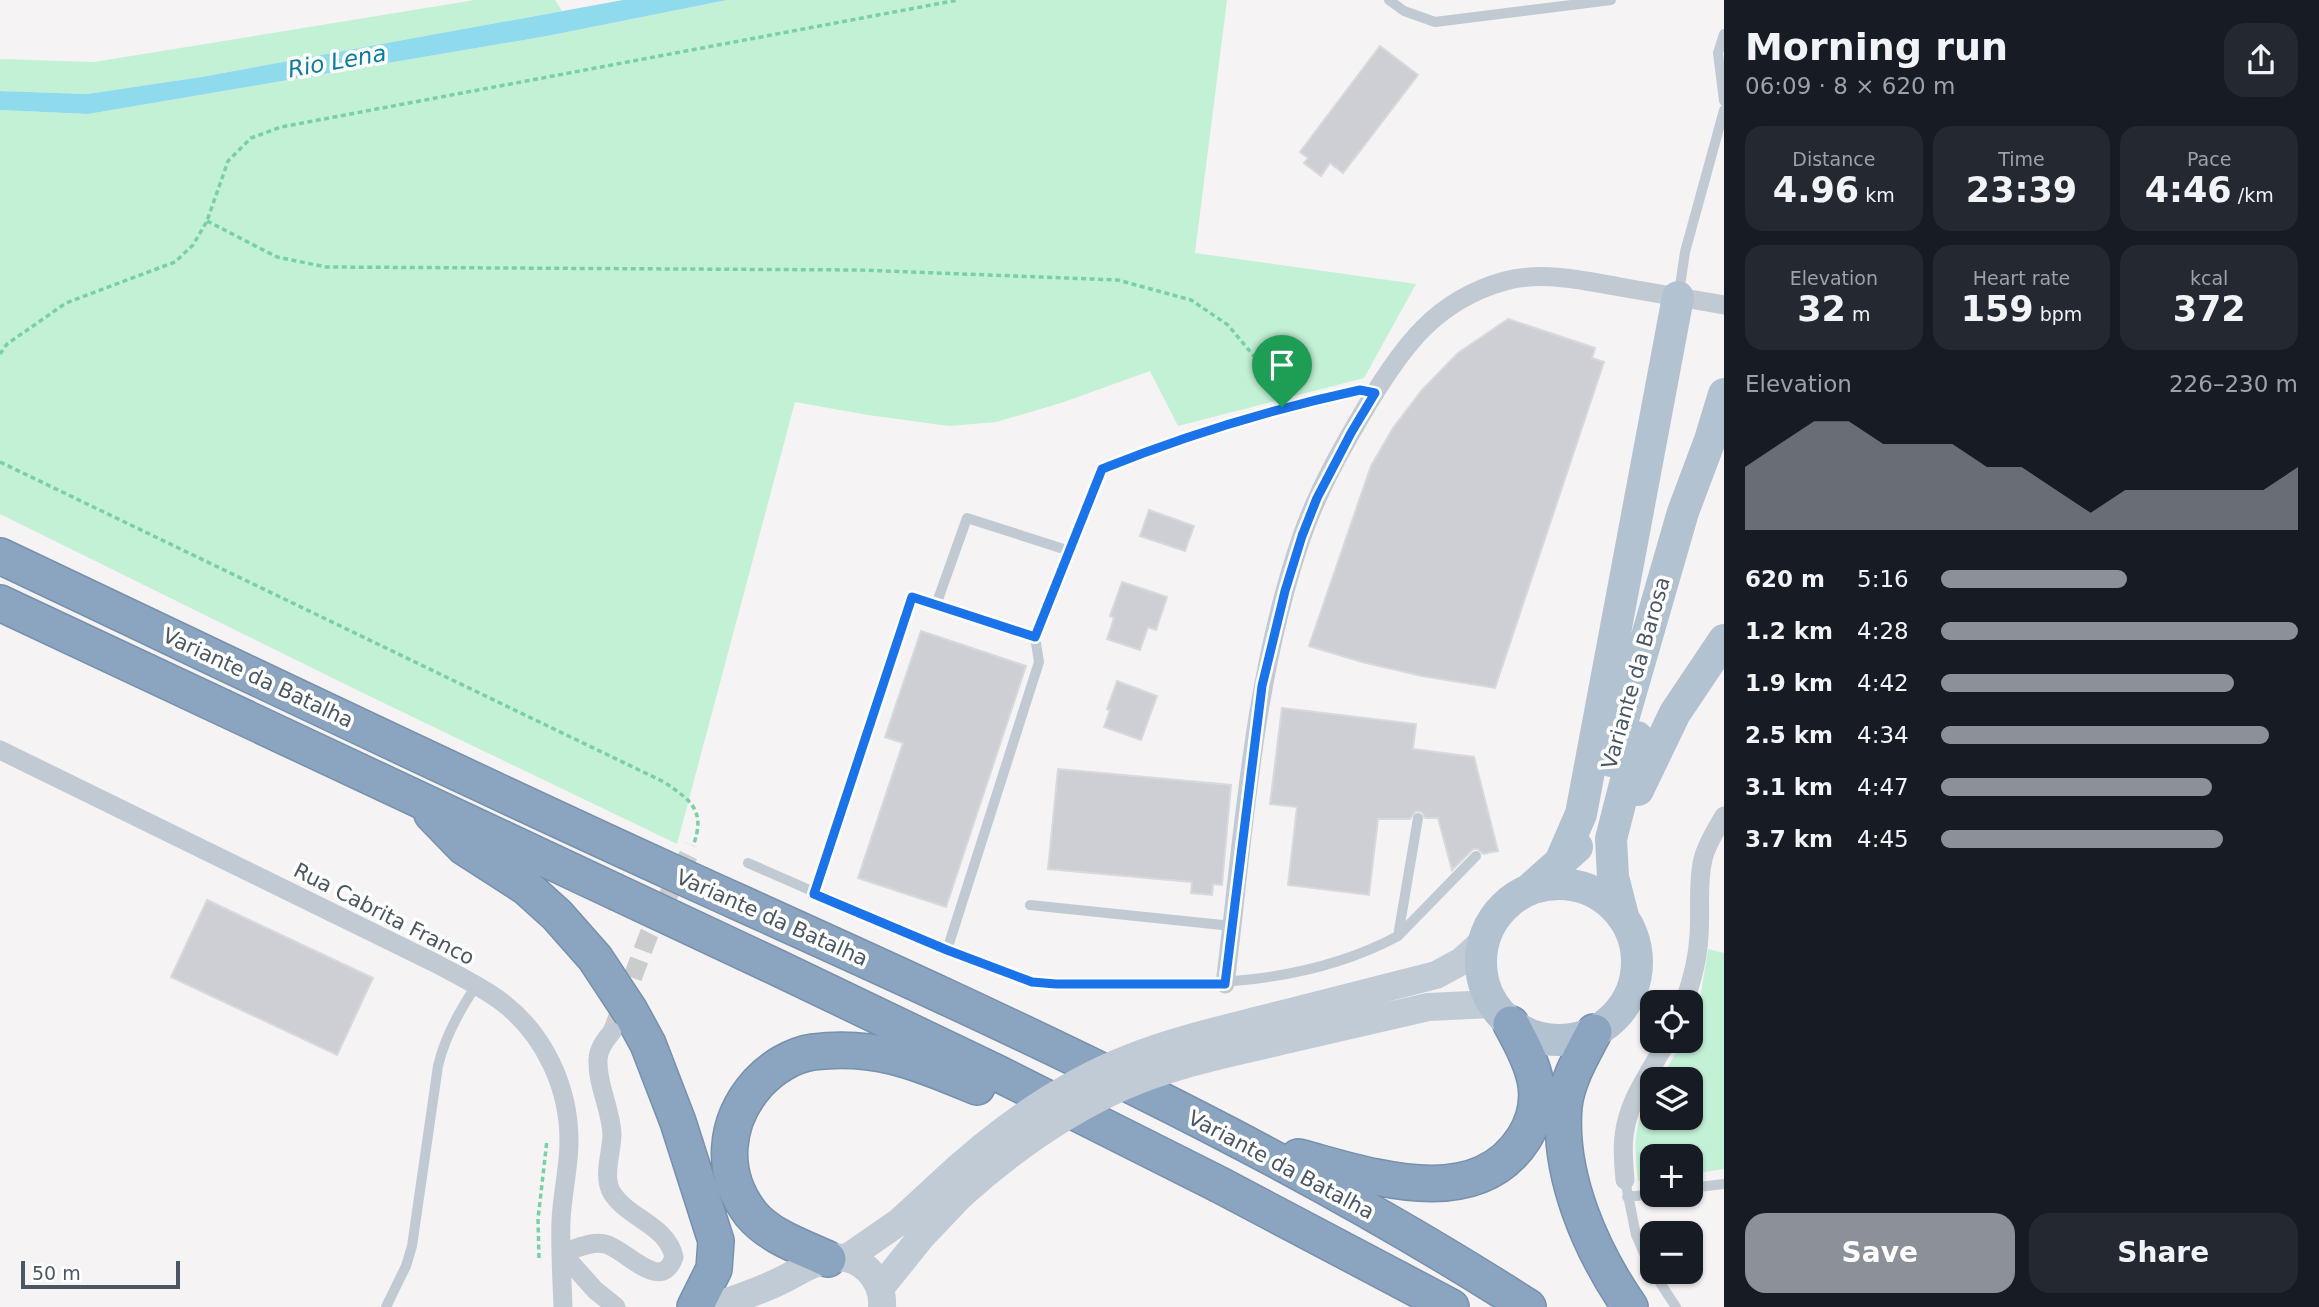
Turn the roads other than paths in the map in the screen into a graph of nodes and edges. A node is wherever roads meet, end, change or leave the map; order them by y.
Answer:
1 (1389, 0) edge
2 (1611, 0) edge
3 (1724, 34) edge
4 (1724, 101) edge
5 (1724, 110) edge
6 (1678, 298) junction
7 (1724, 305) edge
8 (1375, 393) junction
9 (1724, 394) edge
10 (1710, 440) junction
11 (1069, 551) junction
12 (0, 556) edge
13 (0, 603) edge
14 (936, 605) junction
15 (1035, 637) junction
16 (1724, 640) edge
17 (0, 750) edge
18 (418, 799) junction
19 (1724, 816) edge
20 (1418, 818) dead end
21 (1476, 856) dead end
22 (1612, 856) junction
23 (1561, 860) junction
24 (748, 863) dead end
25 (1532, 887) junction
26 (814, 894) junction
27 (1030, 905) dead end
28 (1623, 915) junction
29 (1232, 926) junction
30 (1398, 936) junction
31 (1483, 942) junction
32 (947, 950) junction
33 (1225, 984) junction
34 (476, 986) junction
35 (1689, 990) edge
36 (1502, 1014) junction
37 (1284, 1027) junction
38 (612, 1032) tunnel mouth
39 (1594, 1032) junction
40 (1660, 1053) edge
41 (1037, 1094) junction
42 (1247, 1143) junction
43 (1724, 1184) edge
44 (1703, 1186) edge
45 (1626, 1189) junction
46 (948, 1192) junction
47 (1640, 1192) edge
48 (1640, 1245) edge
49 (562, 1253) junction
50 (838, 1259) junction
51 (1660, 1284) edge
52 (881, 1297) edge
53 (386, 1307) edge
54 (562, 1307) edge
55 (616, 1307) edge
56 (695, 1307) edge
57 (713, 1307) edge
58 (1451, 1307) edge
59 (1528, 1307) edge
60 (1630, 1307) edge
61 (1675, 1307) edge

1 - 2 lane
3 - 4 lane
5 - 6 lane
6 - 7 street
6 - 8 street
6 - 23 main road
8 - 11 lane
8 - 29 street
9 - 10 main road, Variante da Barosa
10 - 22 main road, Variante da Barosa
10 - 23 main road, Variante da Barosa
11 - 14 lane
11 - 15 lane
12 - 42 highway, Variante da Batalha
13 - 18 highway, Variante da Batalha
14 - 15 lane
14 - 26 lane
15 - 32 lane
16 - 22 main road
17 - 34 street, Rua Cabrita Franco
18 - 41 highway, Variante da Batalha
18 - 56 highway
19 - 35 street
20 - 30 lane
21 - 30 lane
22 - 28 main road, Variante da Barosa
23 - 25 main road, Variante da Barosa
24 - 26 lane
25 - 28 main road
25 - 31 main road
26 - 32 lane
27 - 29 lane
28 - 39 main road
29 - 33 street
30 - 33 lane
31 - 36 main road
31 - 37 main road
32 - 33 lane
34 - 49 street, Rua Cabrita Franco
34 - 53 lane
36 - 37 main road
36 - 39 main road
36 - 42 highway
37 - 46 main road, bridge
38 - 49 street
39 - 60 highway
40 - 45 street
41 - 50 highway
41 - 58 highway, Variante da Batalha
42 - 59 highway, Variante da Batalha
43 - 44 lane
45 - 47 lane
45 - 48 lane
46 - 50 main road
46 - 52 main road
49 - 54 street, Rua Cabrita Franco
49 - 55 street
50 - 52 main road
50 - 57 main road
51 - 61 lane

